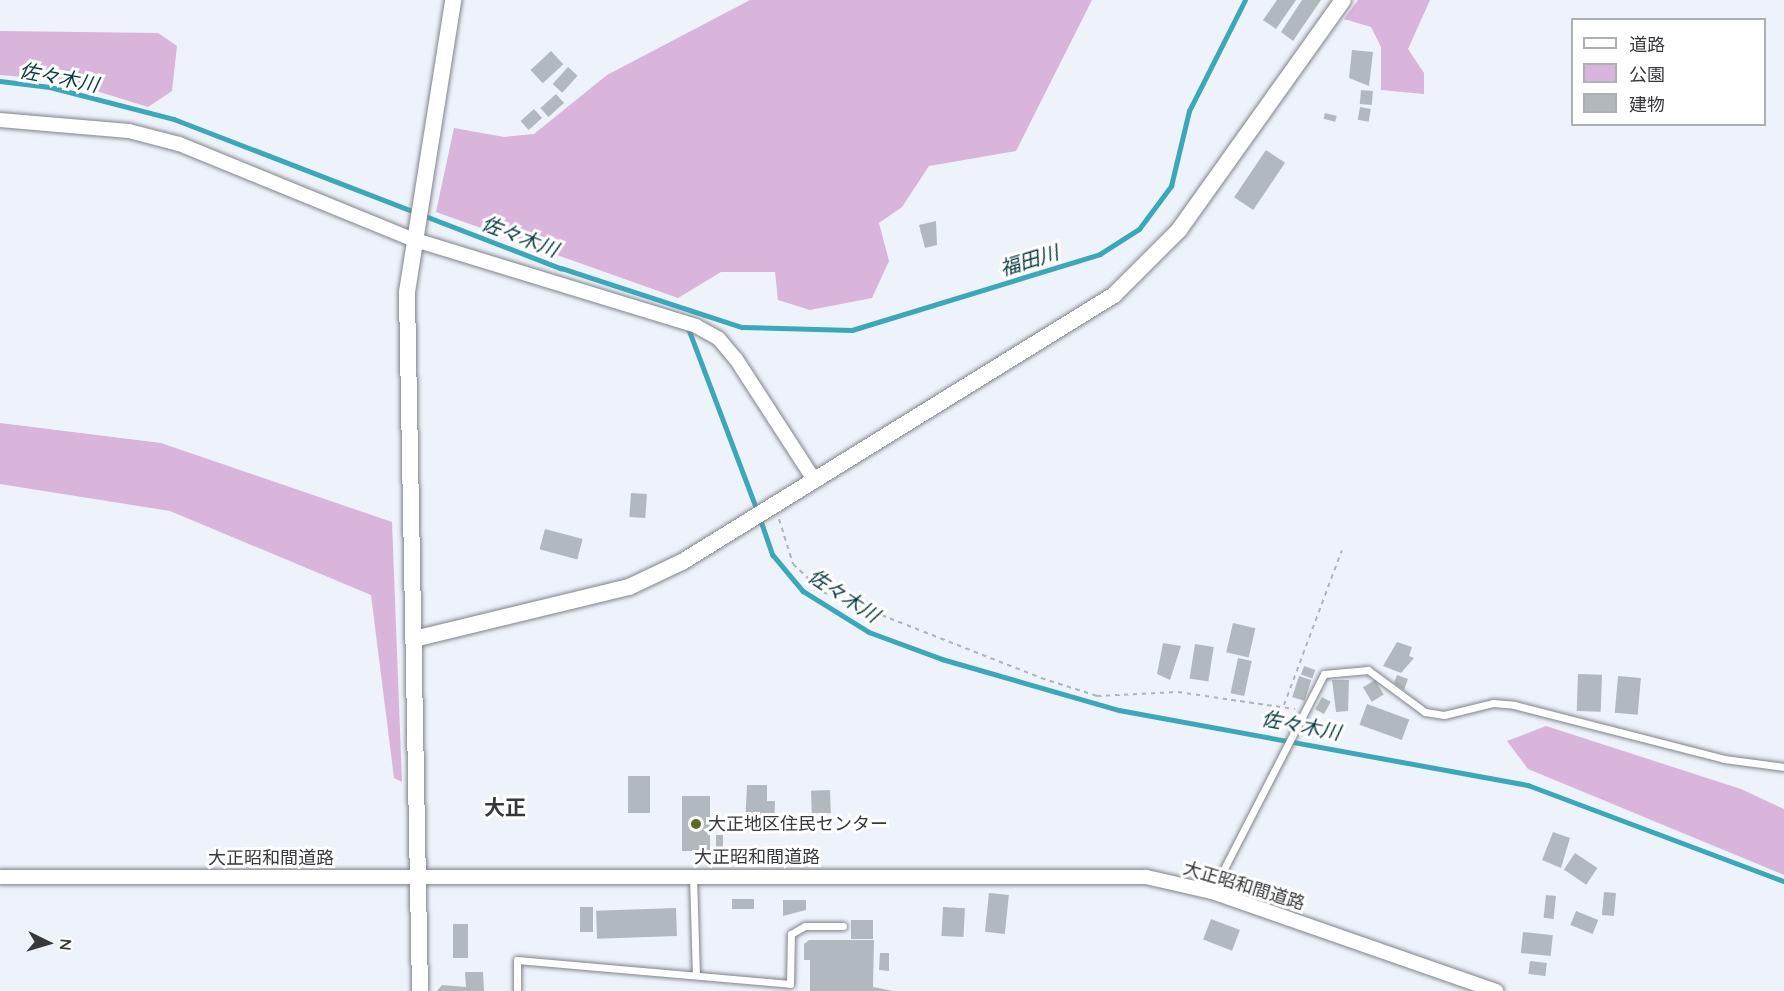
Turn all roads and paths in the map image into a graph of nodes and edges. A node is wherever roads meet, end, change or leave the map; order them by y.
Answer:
1 (453, 0) edge
2 (1343, 0) edge
3 (0, 120) edge
4 (413, 235) junction
5 (816, 482) junction
6 (773, 507) junction
7 (1342, 550) dead end
8 (414, 639) junction
9 (1284, 705) junction
10 (1306, 712) junction
11 (1784, 767) edge
12 (693, 875) junction
13 (417, 876) junction
14 (0, 877) edge
15 (1212, 891) junction
16 (843, 926) dead end
17 (696, 975) junction
18 (420, 991) edge
19 (517, 991) edge
20 (1496, 991) edge

1 - 4 street
2 - 5 street
3 - 4 street
4 - 5 street
4 - 8 street
5 - 6 street
6 - 8 street
6 - 9 path
7 - 9 path
8 - 13 street
9 - 10 path
10 - 11 lane
10 - 15 lane
12 - 13 street, 大正昭和間道路
12 - 15 street, 大正昭和間道路
12 - 17 lane
13 - 14 street, 大正昭和間道路
13 - 18 street
15 - 20 street, 大正昭和間道路
16 - 17 lane
17 - 19 lane

